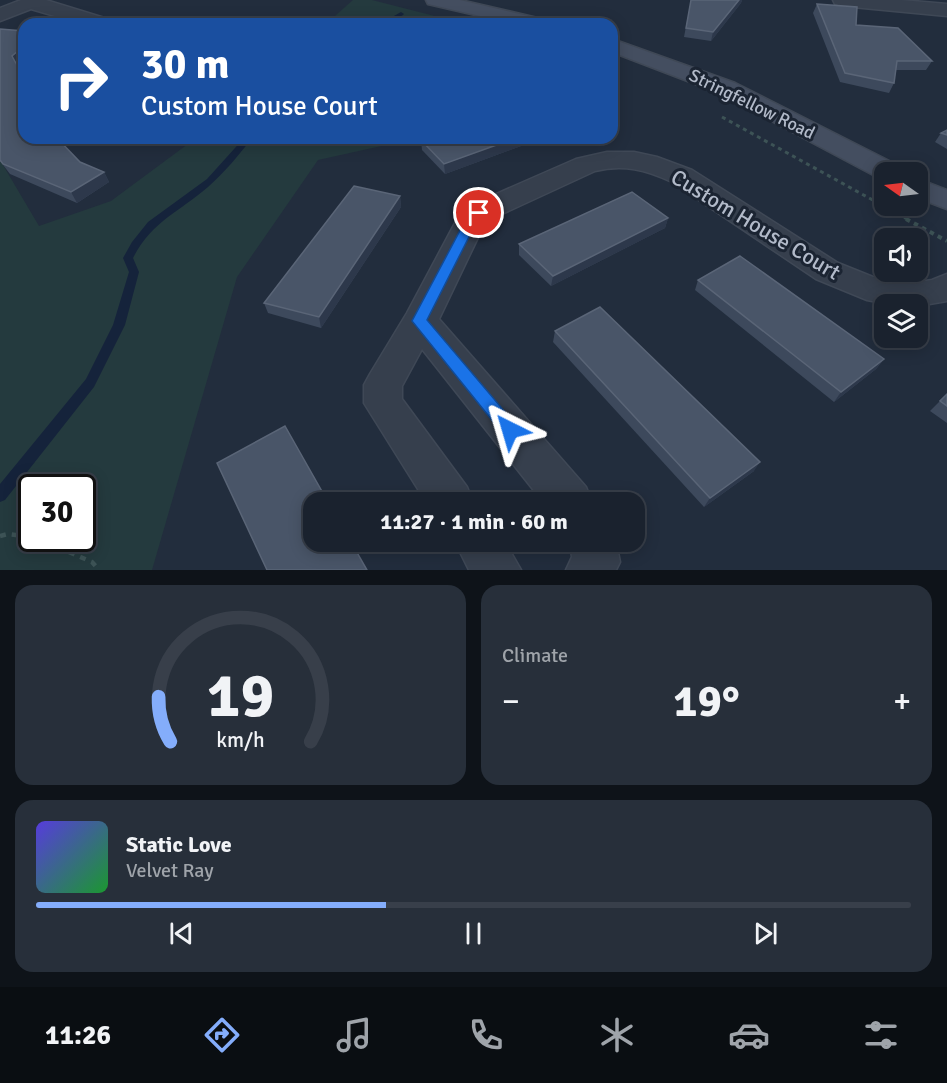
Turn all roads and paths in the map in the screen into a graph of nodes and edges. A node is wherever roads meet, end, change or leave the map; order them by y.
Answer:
1 (435, 0) edge
2 (842, 0) edge
3 (34, 2) edge
4 (947, 10) edge
5 (0, 15) edge
6 (85, 18) edge
7 (513, 18) edge
8 (618, 47) edge
9 (721, 116) dead end
10 (874, 164) edge
11 (928, 192) edge
12 (947, 200) edge
13 (947, 241) edge
14 (947, 286) edge
15 (420, 321) junction
16 (444, 492) edge
17 (562, 492) edge
18 (18, 535) edge
19 (0, 536) edge
20 (69, 552) edge
21 (485, 552) edge
22 (594, 552) edge
23 (99, 570) edge
24 (497, 570) edge
25 (590, 570) edge

1 - 7 main road
2 - 4 street
3 - 5 street
3 - 6 street
8 - 10 main road, Stringfellow Road
9 - 13 path
11 - 12 main road
14 - 15 street, Custom House Court
15 - 16 street, Custom House Court
15 - 17 street
18 - 19 path
20 - 23 path
21 - 24 street
22 - 25 street

